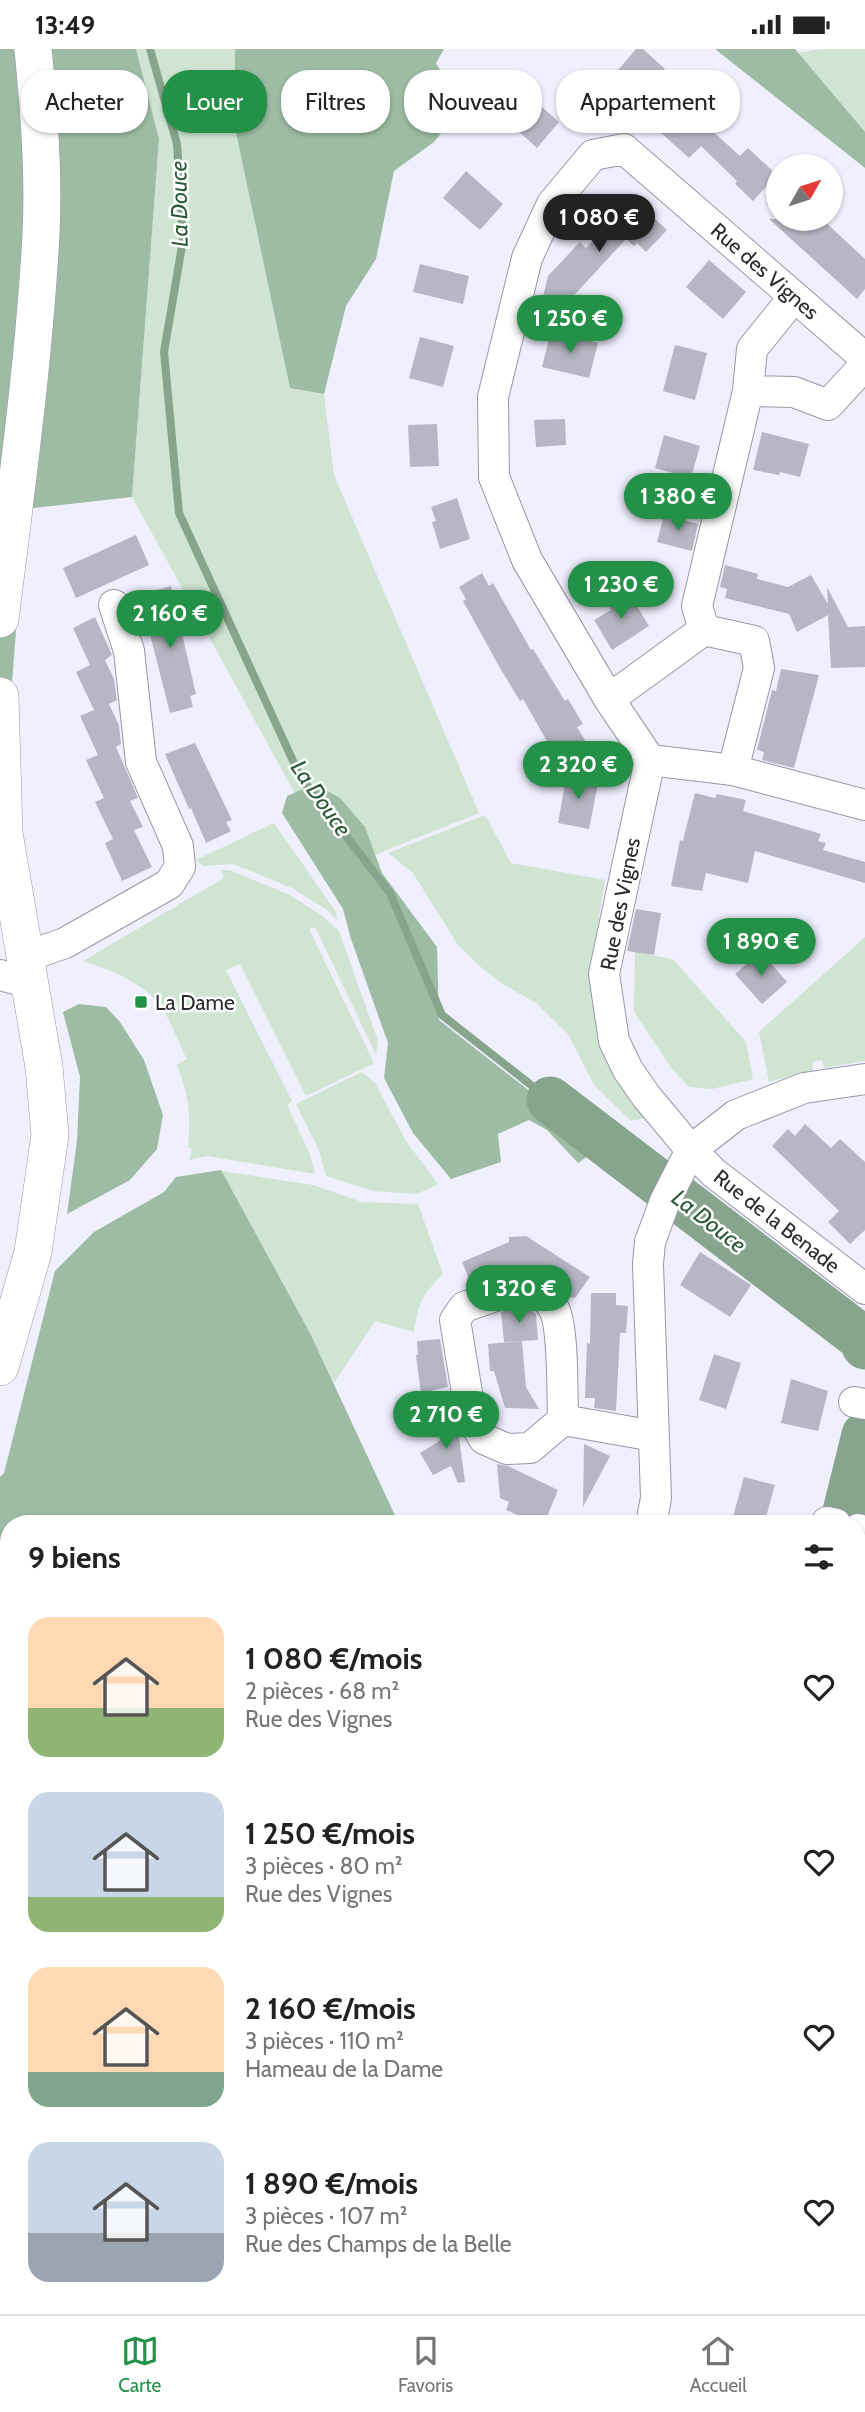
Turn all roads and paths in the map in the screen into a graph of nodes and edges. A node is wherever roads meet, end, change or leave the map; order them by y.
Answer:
1 (33, 49) edge
2 (794, 297) junction
3 (865, 358) edge
4 (865, 365) edge
5 (748, 391) junction
6 (114, 605) dead end
7 (0, 619) edge
8 (704, 630) junction
9 (0, 697) edge
10 (609, 699) junction
11 (650, 760) junction
12 (733, 770) junction
13 (865, 805) edge
14 (18, 971) edge
15 (865, 1079) edge
16 (691, 1150) junction
17 (865, 1289) edge
18 (0, 1367) edge
19 (563, 1420) junction
20 (654, 1436) junction
21 (653, 1515) edge

1 - 7 street
2 - 3 street, Rue des Vignes
2 - 5 street
2 - 10 street, Rue des Vignes
4 - 5 street
5 - 8 street
6 - 14 street
8 - 10 street
8 - 12 street
9 - 14 street
10 - 11 street, Rue des Vignes
11 - 12 street
11 - 16 street, Rue des Vignes
12 - 13 street
14 - 18 street
15 - 16 street
16 - 17 street, Rue de la Benade
16 - 20 street
19 - 19 street
19 - 20 street
20 - 21 street

